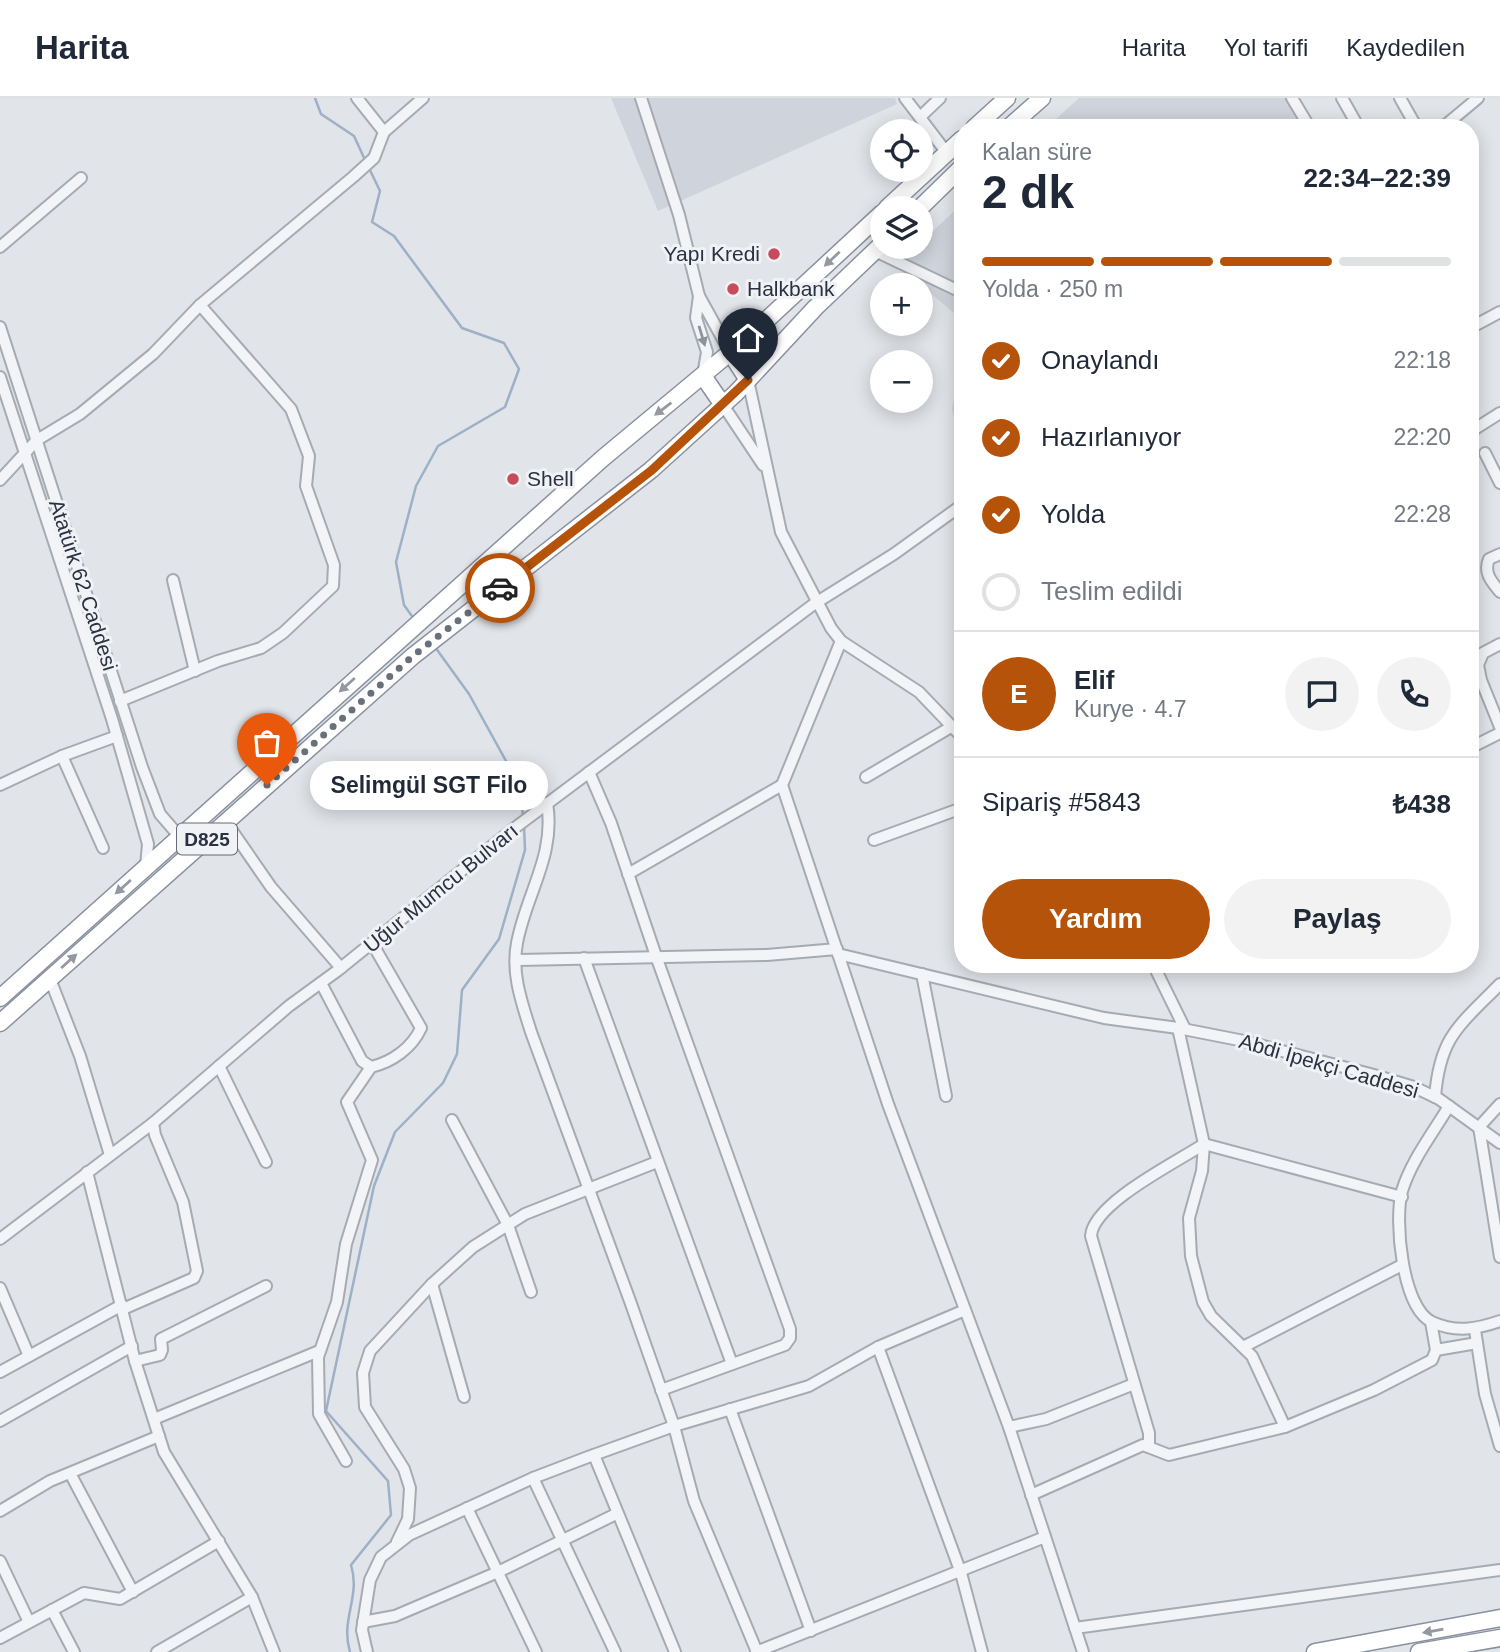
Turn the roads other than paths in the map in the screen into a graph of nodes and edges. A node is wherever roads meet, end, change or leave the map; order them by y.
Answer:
1 (358, 98) edge
2 (423, 98) edge
3 (641, 98) edge
4 (905, 98) edge
5 (940, 98) edge
6 (1042, 98) edge
7 (1292, 98) edge
8 (1342, 98) edge
9 (1400, 98) edge
10 (1478, 98) edge
11 (1003, 99) edge
12 (920, 117) junction
13 (983, 119) edge
14 (1018, 119) edge
15 (1305, 119) edge
16 (1354, 119) edge
17 (1412, 119) edge
18 (1453, 119) edge
19 (384, 132) junction
20 (954, 146) edge
21 (947, 153) junction
22 (954, 175) edge
23 (81, 178) dead end
24 (900, 196) edge
25 (932, 196) edge
26 (870, 224) edge
27 (0, 247) edge
28 (870, 256) edge
29 (901, 259) edge
30 (954, 288) edge
31 (699, 296) junction
32 (200, 305) junction
33 (1500, 313) edge
34 (1479, 324) edge
35 (0, 327) edge
36 (730, 352) junction
37 (703, 376) junction
38 (0, 377) edge
39 (748, 380) junction
40 (723, 405) junction
41 (1500, 413) edge
42 (1479, 426) edge
43 (37, 440) junction
44 (1485, 453) dead end
45 (25, 454) junction
46 (1499, 479) edge
47 (0, 480) edge
48 (772, 487) junction
49 (954, 511) edge
50 (1500, 554) edge
51 (173, 580) dead end
52 (1500, 592) edge
53 (817, 602) junction
54 (841, 641) junction
55 (1500, 644) edge
56 (1479, 657) edge
57 (195, 671) junction
58 (1479, 673) edge
59 (120, 701) junction
60 (951, 727) junction
61 (1500, 727) edge
62 (954, 730) edge
63 (1500, 733) edge
64 (117, 736) junction
65 (1479, 744) edge
66 (62, 756) junction
67 (589, 772) junction
68 (866, 777) dead end
69 (0, 785) edge
70 (782, 785) junction
71 (547, 803) junction
72 (954, 811) edge
73 (226, 822) junction
74 (179, 836) junction
75 (874, 839) dead end
76 (103, 848) dead end
77 (146, 866) junction
78 (628, 874) junction
79 (372, 943) junction
80 (838, 952) junction
81 (656, 956) junction
82 (584, 958) junction
83 (517, 960) junction
84 (341, 968) junction
85 (1157, 973) edge
86 (922, 975) junction
87 (50, 978) junction
88 (321, 982) junction
89 (1500, 984) edge
90 (0, 998) edge
91 (0, 1023) edge
92 (1182, 1028) junction
93 (219, 1066) junction
94 (371, 1067) junction
95 (946, 1096) dead end
96 (1435, 1097) junction
97 (1500, 1104) edge
98 (1449, 1107) junction
99 (452, 1119) dead end
100 (153, 1122) junction
101 (1479, 1127) junction
102 (1500, 1143) edge
103 (1204, 1144) junction
104 (110, 1155) junction
105 (265, 1162) dead end
106 (657, 1162) junction
107 (87, 1172) junction
108 (589, 1187) junction
109 (1402, 1197) junction
110 (508, 1225) junction
111 (0, 1239) edge
112 (1500, 1256) edge
113 (1402, 1265) junction
114 (432, 1284) junction
115 (266, 1286) dead end
116 (0, 1289) edge
117 (531, 1292) dead end
118 (123, 1307) junction
119 (965, 1310) junction
120 (1500, 1321) edge
121 (1431, 1322) junction
122 (1475, 1330) junction
123 (1477, 1343) junction
124 (132, 1346) junction
125 (877, 1347) junction
126 (1243, 1347) junction
127 (1436, 1350) junction
128 (319, 1351) junction
129 (29, 1356) junction
130 (135, 1361) junction
131 (732, 1364) junction
132 (0, 1372) edge
133 (1134, 1384) junction
134 (661, 1390) junction
135 (464, 1398) dead end
136 (730, 1409) junction
137 (154, 1419) junction
138 (0, 1421) edge
139 (674, 1426) junction
140 (1009, 1427) junction
141 (1285, 1427) junction
142 (159, 1436) junction
143 (1500, 1446) edge
144 (1149, 1447) junction
145 (594, 1455) junction
146 (346, 1461) dead end
147 (71, 1475) junction
148 (533, 1478) junction
149 (1031, 1494) junction
150 (467, 1508) junction
151 (0, 1511) edge
152 (617, 1514) junction
153 (1045, 1537) junction
154 (219, 1541) junction
155 (563, 1542) junction
156 (396, 1544) junction
157 (0, 1561) edge
158 (1500, 1570) edge
159 (498, 1572) junction
160 (961, 1573) junction
161 (133, 1592) junction
162 (252, 1597) junction
163 (52, 1610) junction
164 (1500, 1618) edge
165 (29, 1622) junction
166 (363, 1622) junction
167 (1075, 1628) junction
168 (811, 1631) junction
169 (1500, 1637) edge
170 (0, 1638) edge
171 (74, 1652) edge
172 (157, 1652) edge
173 (274, 1652) edge
174 (367, 1652) edge
175 (536, 1652) edge
176 (615, 1652) edge
177 (675, 1652) edge
178 (757, 1652) edge
179 (982, 1652) edge
180 (1083, 1652) edge
181 (1315, 1652) edge
182 (1419, 1652) edge

1 - 19 street
2 - 19 street
3 - 31 street
4 - 12 street
5 - 12 street
6 - 14 highway
7 - 15 street
8 - 16 street
9 - 17 street
10 - 18 street
11 - 13 highway
12 - 21 street
19 - 32 street
20 - 21 highway
21 - 24 highway
22 - 25 highway
23 - 27 street
26 -> 36 highway, D825
28 - 39 highway, D825
29 - 30 street
31 - 36 street
31 -> 37 street
32 - 43 street
32 - 57 street
33 - 34 street
35 - 43 street, Atatürk 62 Caddesi
36 - 37 highway, D825
36 - 39 highway
37 - 40 highway
37 -> 74 highway, D825
38 - 45 street, Atatürk 62 Caddesi
39 - 40 highway, D825
39 - 48 street
40 - 48 street
40 - 73 highway, D825
41 - 42 street
43 - 45 street
43 - 59 street, Atatürk 62 Caddesi
44 - 46 street
45 - 47 street
45 - 64 street, Atatürk 62 Caddesi
48 - 53 street
49 - 53 street, Uğur Mumcu Bulvarı
50 - 52 street
51 - 57 street
53 - 54 street
53 - 67 street, Uğur Mumcu Bulvarı
54 - 60 street
54 - 70 street
55 - 56 street
57 - 59 street
58 - 61 street
59 - 74 street, Atatürk 62 Caddesi
60 - 62 street
60 - 68 street
63 - 65 street
64 - 66 street
64 - 77 street, Atatürk 62 Caddesi
66 - 69 street
66 - 76 street
67 - 71 street, Uğur Mumcu Bulvarı
67 - 78 street
70 - 78 street
70 - 80 street
71 - 79 street, Uğur Mumcu Bulvarı
71 - 83 street
72 - 75 street
73 - 84 street
87 -> 73 highway, D825
74 - 77 highway, D825
77 -> 90 highway, D825
78 - 81 street
79 - 84 street, Uğur Mumcu Bulvarı
79 - 94 street
80 - 81 street, Abdi İpekçi Caddesi
80 - 86 street, Abdi İpekçi Caddesi
80 - 119 street
81 - 82 street, Abdi İpekçi Caddesi
81 - 131 street
82 - 83 street, Abdi İpekçi Caddesi
82 - 106 street
83 - 108 street
84 - 88 street, Uğur Mumcu Bulvarı
85 - 92 street
86 - 92 street, Abdi İpekçi Caddesi
86 - 95 street
87 - 91 highway, D825
87 - 104 street
88 - 93 street, Uğur Mumcu Bulvarı
88 - 94 street
89 - 96 street
92 - 96 street, Abdi İpekçi Caddesi
92 - 103 street
93 - 100 street, Uğur Mumcu Bulvarı
93 - 105 street
94 - 128 street
96 - 98 street, Abdi İpekçi Caddesi
97 - 101 street
98 - 101 street, Abdi İpekçi Caddesi
98 - 109 street
99 - 110 street
100 - 104 street, Uğur Mumcu Bulvarı
100 - 118 street
101 - 102 street, Abdi İpekçi Caddesi
101 - 112 street
103 - 109 street
103 - 126 street
103 - 133 street
104 - 107 street, Uğur Mumcu Bulvarı
106 - 108 street
106 - 131 street
107 - 111 street, Uğur Mumcu Bulvarı
107 - 118 street
108 - 110 street
108 - 134 street
109 - 113 street
110 - 114 street
110 - 117 street
113 - 121 street
113 - 126 street
114 - 135 street
114 - 156 street
115 - 130 street
116 - 129 street
118 - 124 street
118 - 129 street
119 - 125 street
119 - 140 street
120 - 122 street
121 - 122 street
121 - 127 street
122 - 123 street
123 - 127 street
123 - 143 street
124 - 130 street
124 - 138 street
125 - 136 street
125 - 160 street
126 - 141 street
127 - 141 street
128 - 137 street
128 - 146 street
129 - 132 street
130 - 137 street
131 - 134 street
133 - 140 street
133 - 144 street
134 - 139 street
136 - 139 street
136 - 168 street
137 - 142 street
139 - 145 street
139 - 178 street
140 - 149 street
141 - 144 street
142 - 147 street
142 - 154 street
144 - 149 street
145 - 148 street
145 - 152 street
147 - 151 street
147 - 161 street
148 - 150 street
148 - 155 street
149 - 153 street
150 - 156 street
150 - 159 street
152 - 155 street
152 - 177 street
153 - 160 street
153 - 167 street
154 - 161 street
154 - 162 street
155 - 159 street
155 - 176 street
156 - 166 street
157 - 165 street
158 - 167 street
159 - 166 street
159 - 175 street
160 - 168 street
160 - 179 street
161 - 163 street
162 - 172 street
162 - 173 street
163 - 165 street
163 - 171 street
164 -> 181 highway
165 - 170 street
166 - 174 street
167 - 180 street
168 - 178 street
169 - 182 highway

